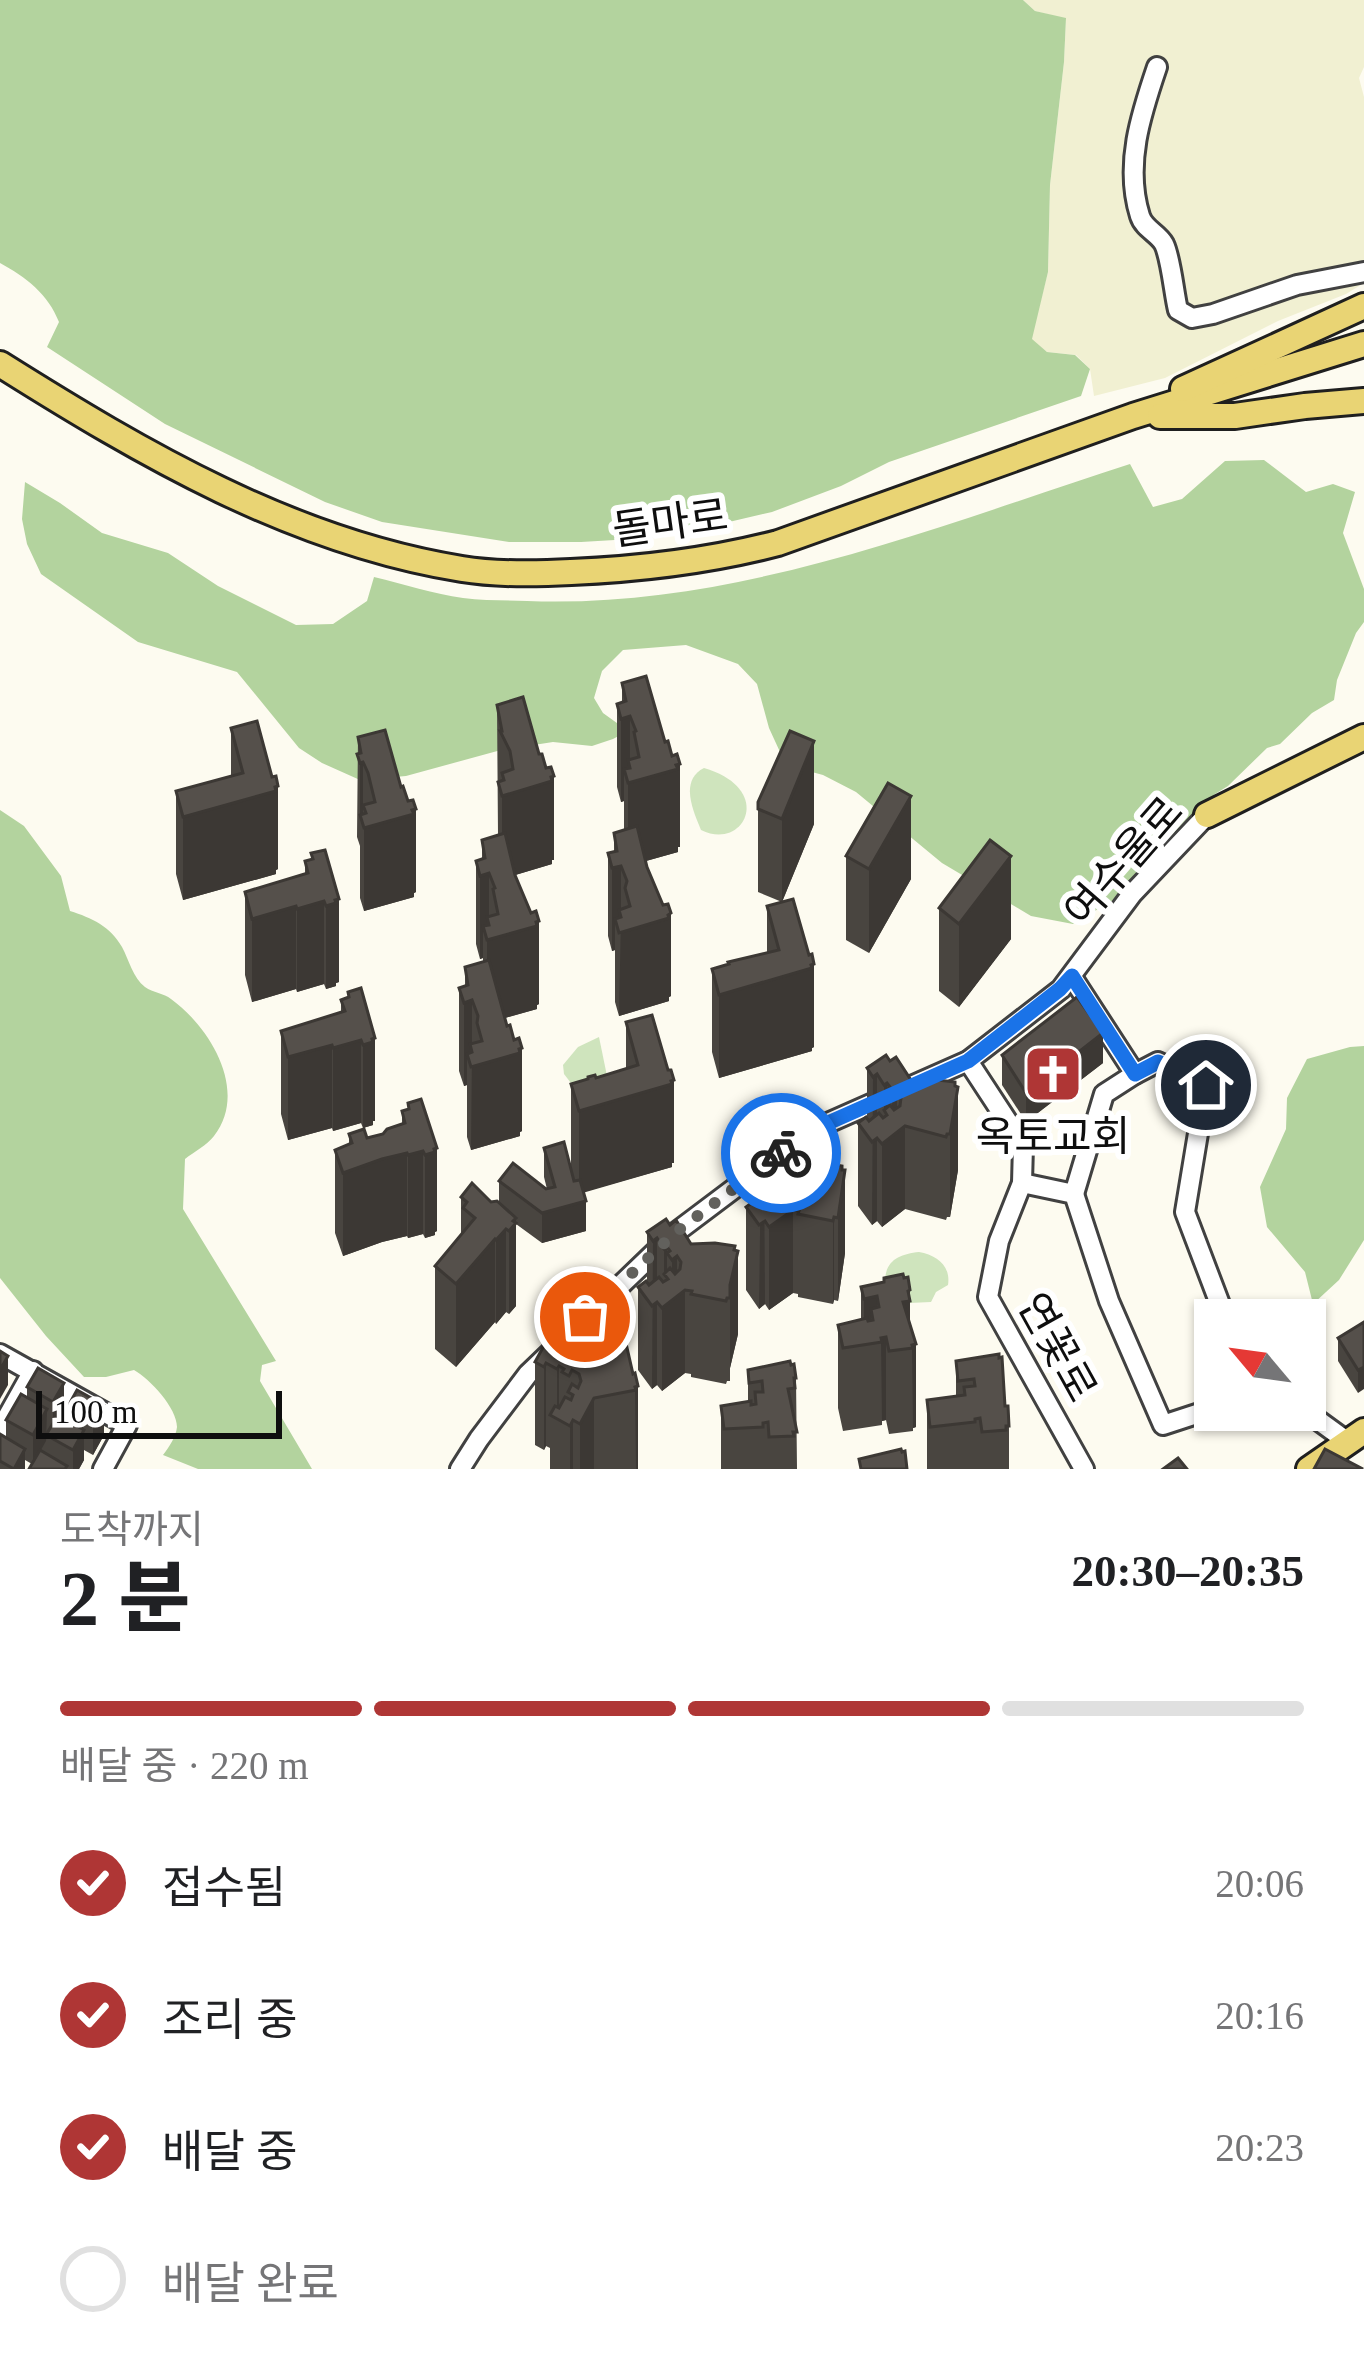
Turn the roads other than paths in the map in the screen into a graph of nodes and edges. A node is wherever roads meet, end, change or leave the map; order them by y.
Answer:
1 (1157, 67) dead end
2 (1364, 272) edge
3 (1364, 306) edge
4 (1364, 344) edge
5 (0, 364) edge
6 (1364, 401) edge
7 (1133, 416) junction
8 (1364, 728) edge
9 (1364, 737) edge
10 (1207, 815) junction
11 (1072, 976) junction
12 (968, 1061) junction
13 (1135, 1074) junction
14 (1022, 1183) junction
15 (1074, 1194) junction
16 (1218, 1299) edge
17 (0, 1354) edge
18 (33, 1371) junction
19 (1194, 1415) edge
20 (1326, 1421) edge
21 (0, 1430) edge
22 (1356, 1437) edge
23 (103, 1469) edge
24 (460, 1469) edge
25 (1084, 1469) edge
26 (1309, 1469) edge

1 - 2 street
3 - 7 main road
4 - 7 main road, 돌마로
5 - 7 main road, 돌마로
6 - 7 main road
8 - 10 street, 여수울로
9 - 10 main road
10 - 11 street, 여수울로
11 - 12 street, 여수울로
11 - 13 street
12 - 14 street
12 - 24 street, 여수울로
13 - 15 street
13 - 16 street
14 - 15 street
14 - 25 street, 연꽃로
15 - 19 street
17 - 18 street
18 - 21 street
18 - 23 street
20 - 22 street
22 - 26 main road

